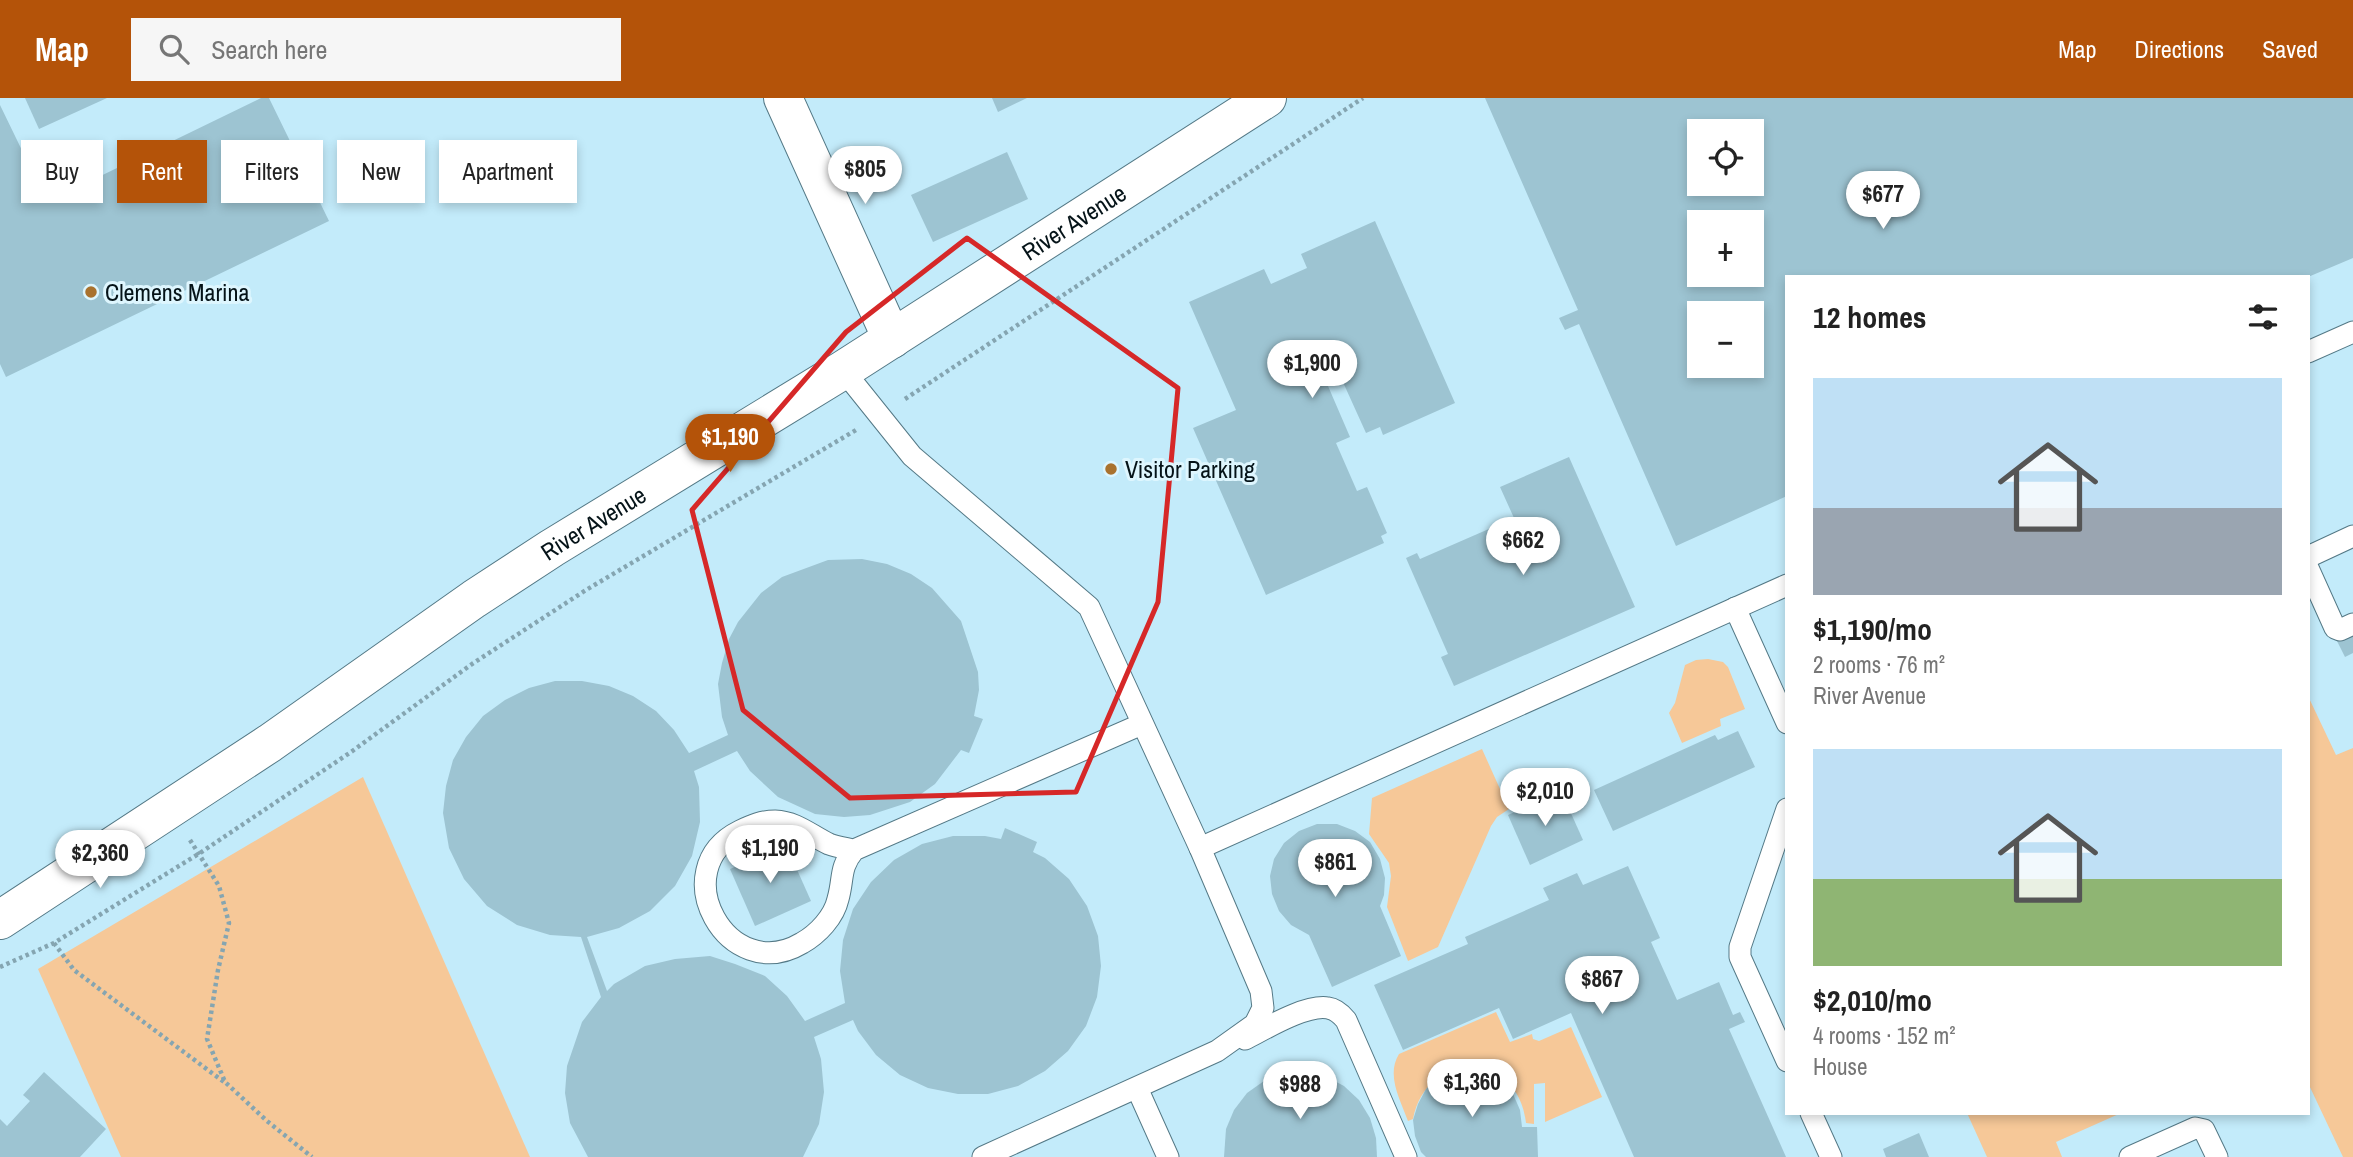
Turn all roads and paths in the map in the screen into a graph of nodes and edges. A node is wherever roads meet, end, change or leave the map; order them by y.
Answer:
1 (783, 98) edge
2 (1267, 98) edge
3 (1363, 98) edge
4 (2353, 331) edge
5 (892, 339) junction
6 (2310, 351) edge
7 (843, 370) junction
8 (881, 415) junction
9 (2353, 536) edge
10 (2310, 556) edge
11 (2310, 572) edge
12 (1785, 586) edge
13 (1735, 608) junction
14 (2353, 624) edge
15 (1785, 719) edge
16 (1142, 724) junction
17 (1785, 820) edge
18 (816, 837) junction
19 (1200, 848) junction
20 (854, 850) junction
21 (200, 853) junction
22 (1778, 858) edge
23 (841, 880) junction
24 (0, 920) edge
25 (54, 943) junction
26 (0, 967) edge
27 (1261, 991) junction
28 (1293, 1017) junction
29 (1217, 1051) junction
30 (1785, 1057) edge
31 (225, 1082) junction
32 (1137, 1088) junction
33 (1812, 1115) edge
34 (312, 1157) edge
35 (984, 1157) edge
36 (1168, 1157) edge
37 (1406, 1157) edge
38 (1831, 1157) edge
39 (2130, 1157) edge
40 (2217, 1157) edge

1 - 5 street
2 - 5 street, River Avenue
3 - 8 path
4 - 6 lane
5 - 7 street, River Avenue
7 - 8 lane
7 - 24 street, River Avenue
8 - 16 lane
8 - 21 path
9 - 10 lane
11 - 14 lane
12 - 13 lane
13 - 15 lane
13 - 19 lane
16 - 19 lane
16 - 20 lane
17 - 22 lane
18 - 20 lane
18 - 23 lane
18 - 23 lane
19 - 27 lane
20 - 23 lane
21 - 25 path
21 - 31 path
22 - 30 lane
25 - 26 path
25 - 31 path
27 - 28 lane
27 - 29 lane
28 - 29 lane
28 - 37 lane
29 - 32 lane
31 - 34 path
32 - 35 lane
32 - 36 lane
33 - 38 lane
39 - 40 lane

